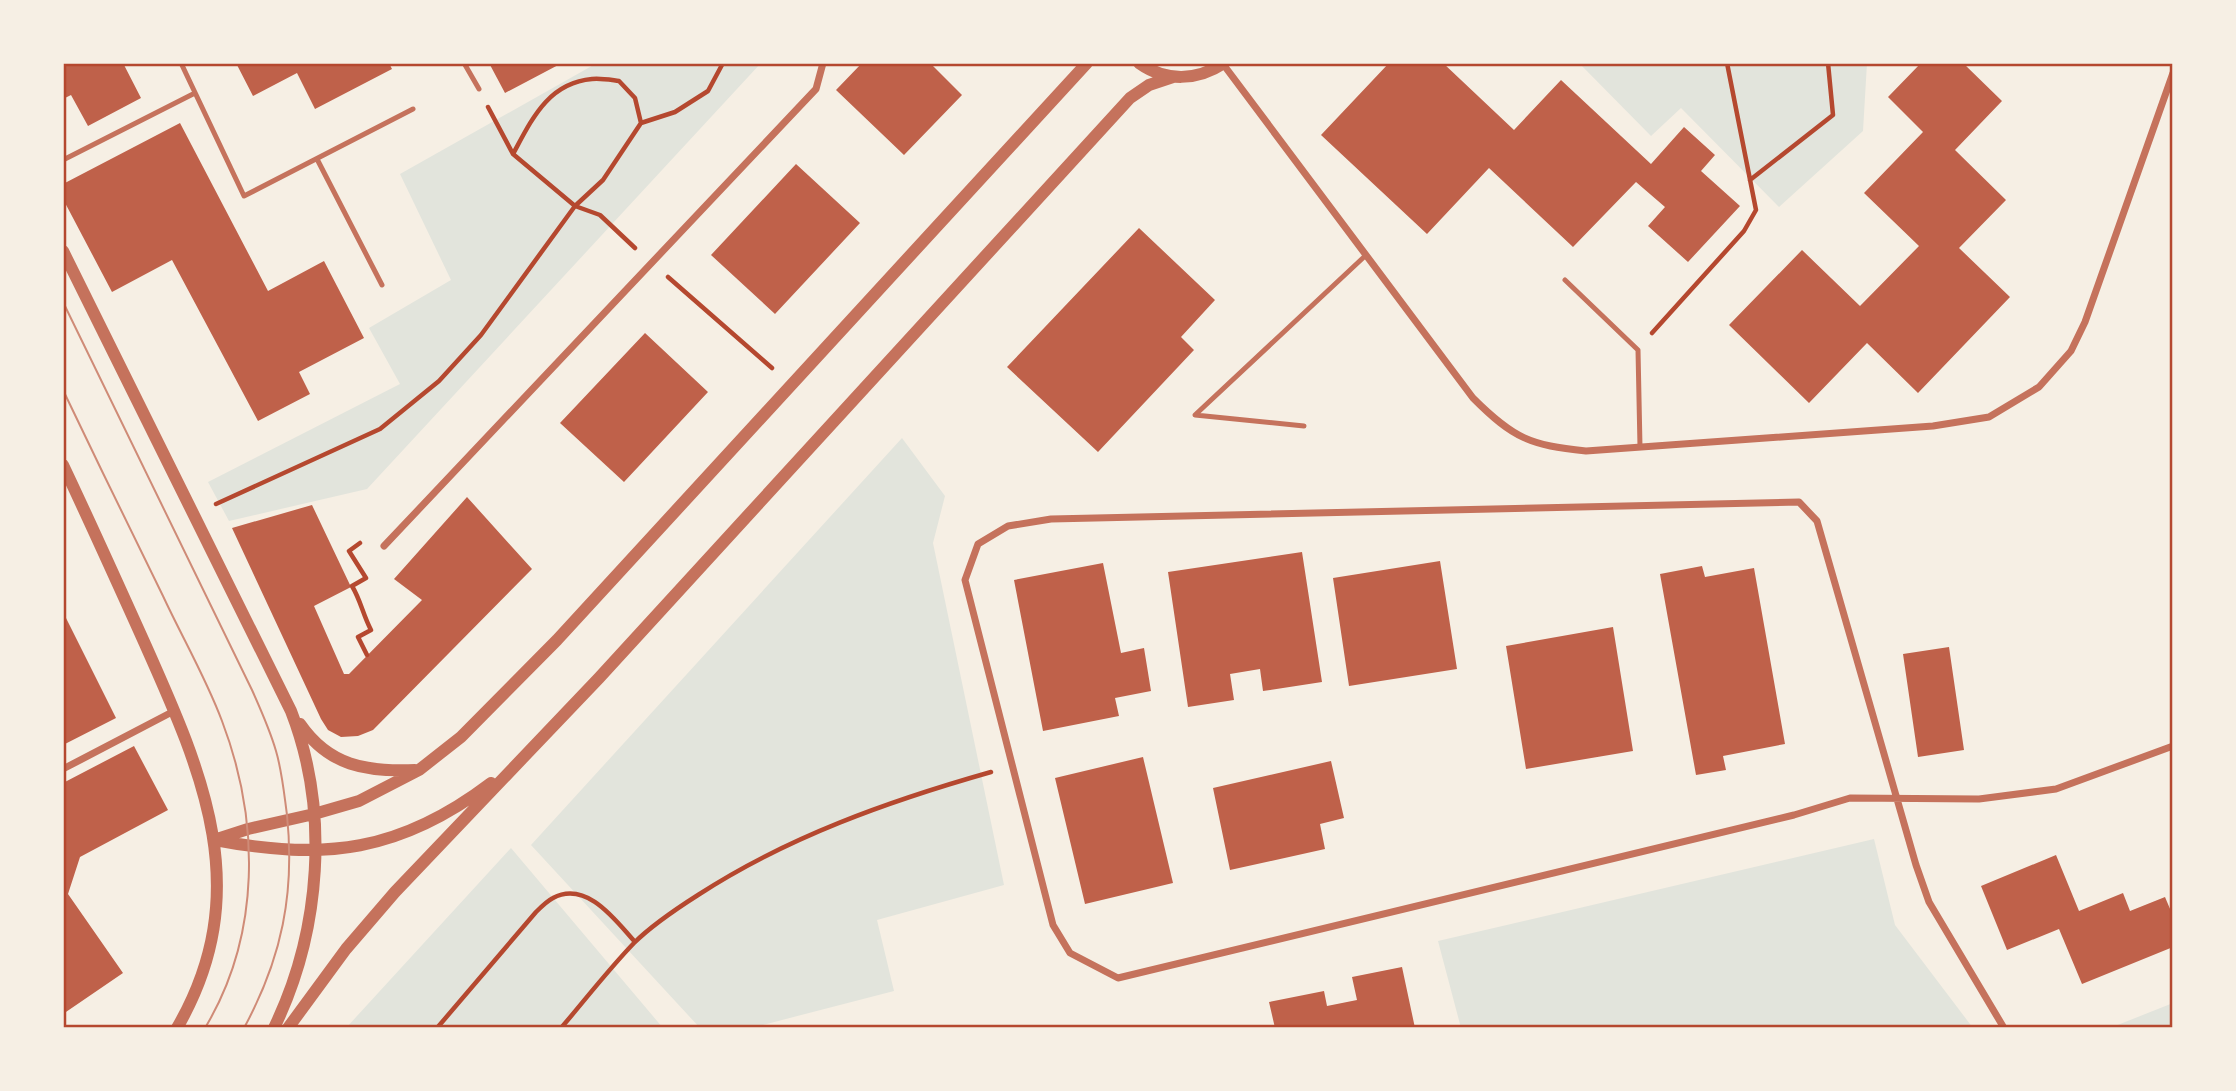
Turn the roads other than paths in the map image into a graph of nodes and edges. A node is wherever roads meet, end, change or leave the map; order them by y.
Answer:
1 (181, 63) edge
2 (464, 63) edge
3 (823, 63) edge
4 (1087, 63) edge
5 (1139, 63) edge
6 (1223, 64) edge
7 (2173, 73) edge
8 (1173, 77) junction
9 (479, 89) road end
10 (195, 93) junction
11 (413, 108) dead end
12 (317, 159) junction
13 (63, 160) edge
14 (63, 251) edge
15 (1366, 256) junction
16 (1565, 280) dead end
17 (382, 285) dead end
18 (1304, 426) dead end
19 (1640, 447) junction
20 (63, 465) edge
21 (384, 546) dead end
22 (174, 711) junction
23 (291, 711) junction
24 (536, 745) junction
25 (2173, 746) edge
26 (63, 769) edge
27 (419, 770) junction
28 (1898, 799) junction
29 (314, 814) junction
30 (214, 840) junction
31 (315, 851) junction
32 (177, 1028) edge
33 (274, 1028) edge
34 (288, 1028) edge
35 (2004, 1028) edge

1 - 10 lane
2 - 9 lane
3 - 21 street
4 - 27 street
5 - 8 street
6 - 8 street
6 - 15 street
7 - 19 street
8 - 24 street
10 - 12 lane
10 - 13 lane
11 - 12 lane
12 - 17 lane
14 - 23 street
15 - 18 lane
15 - 19 street
16 - 19 lane
20 - 22 street
22 - 26 street
22 - 30 street
23 - 27 street
23 - 29 street
24 - 31 street
24 - 34 street
25 - 28 street
27 - 29 street
28 - 28 street
28 - 35 street
29 - 30 street
29 - 31 street
30 - 31 street
30 - 32 street
31 - 33 street

